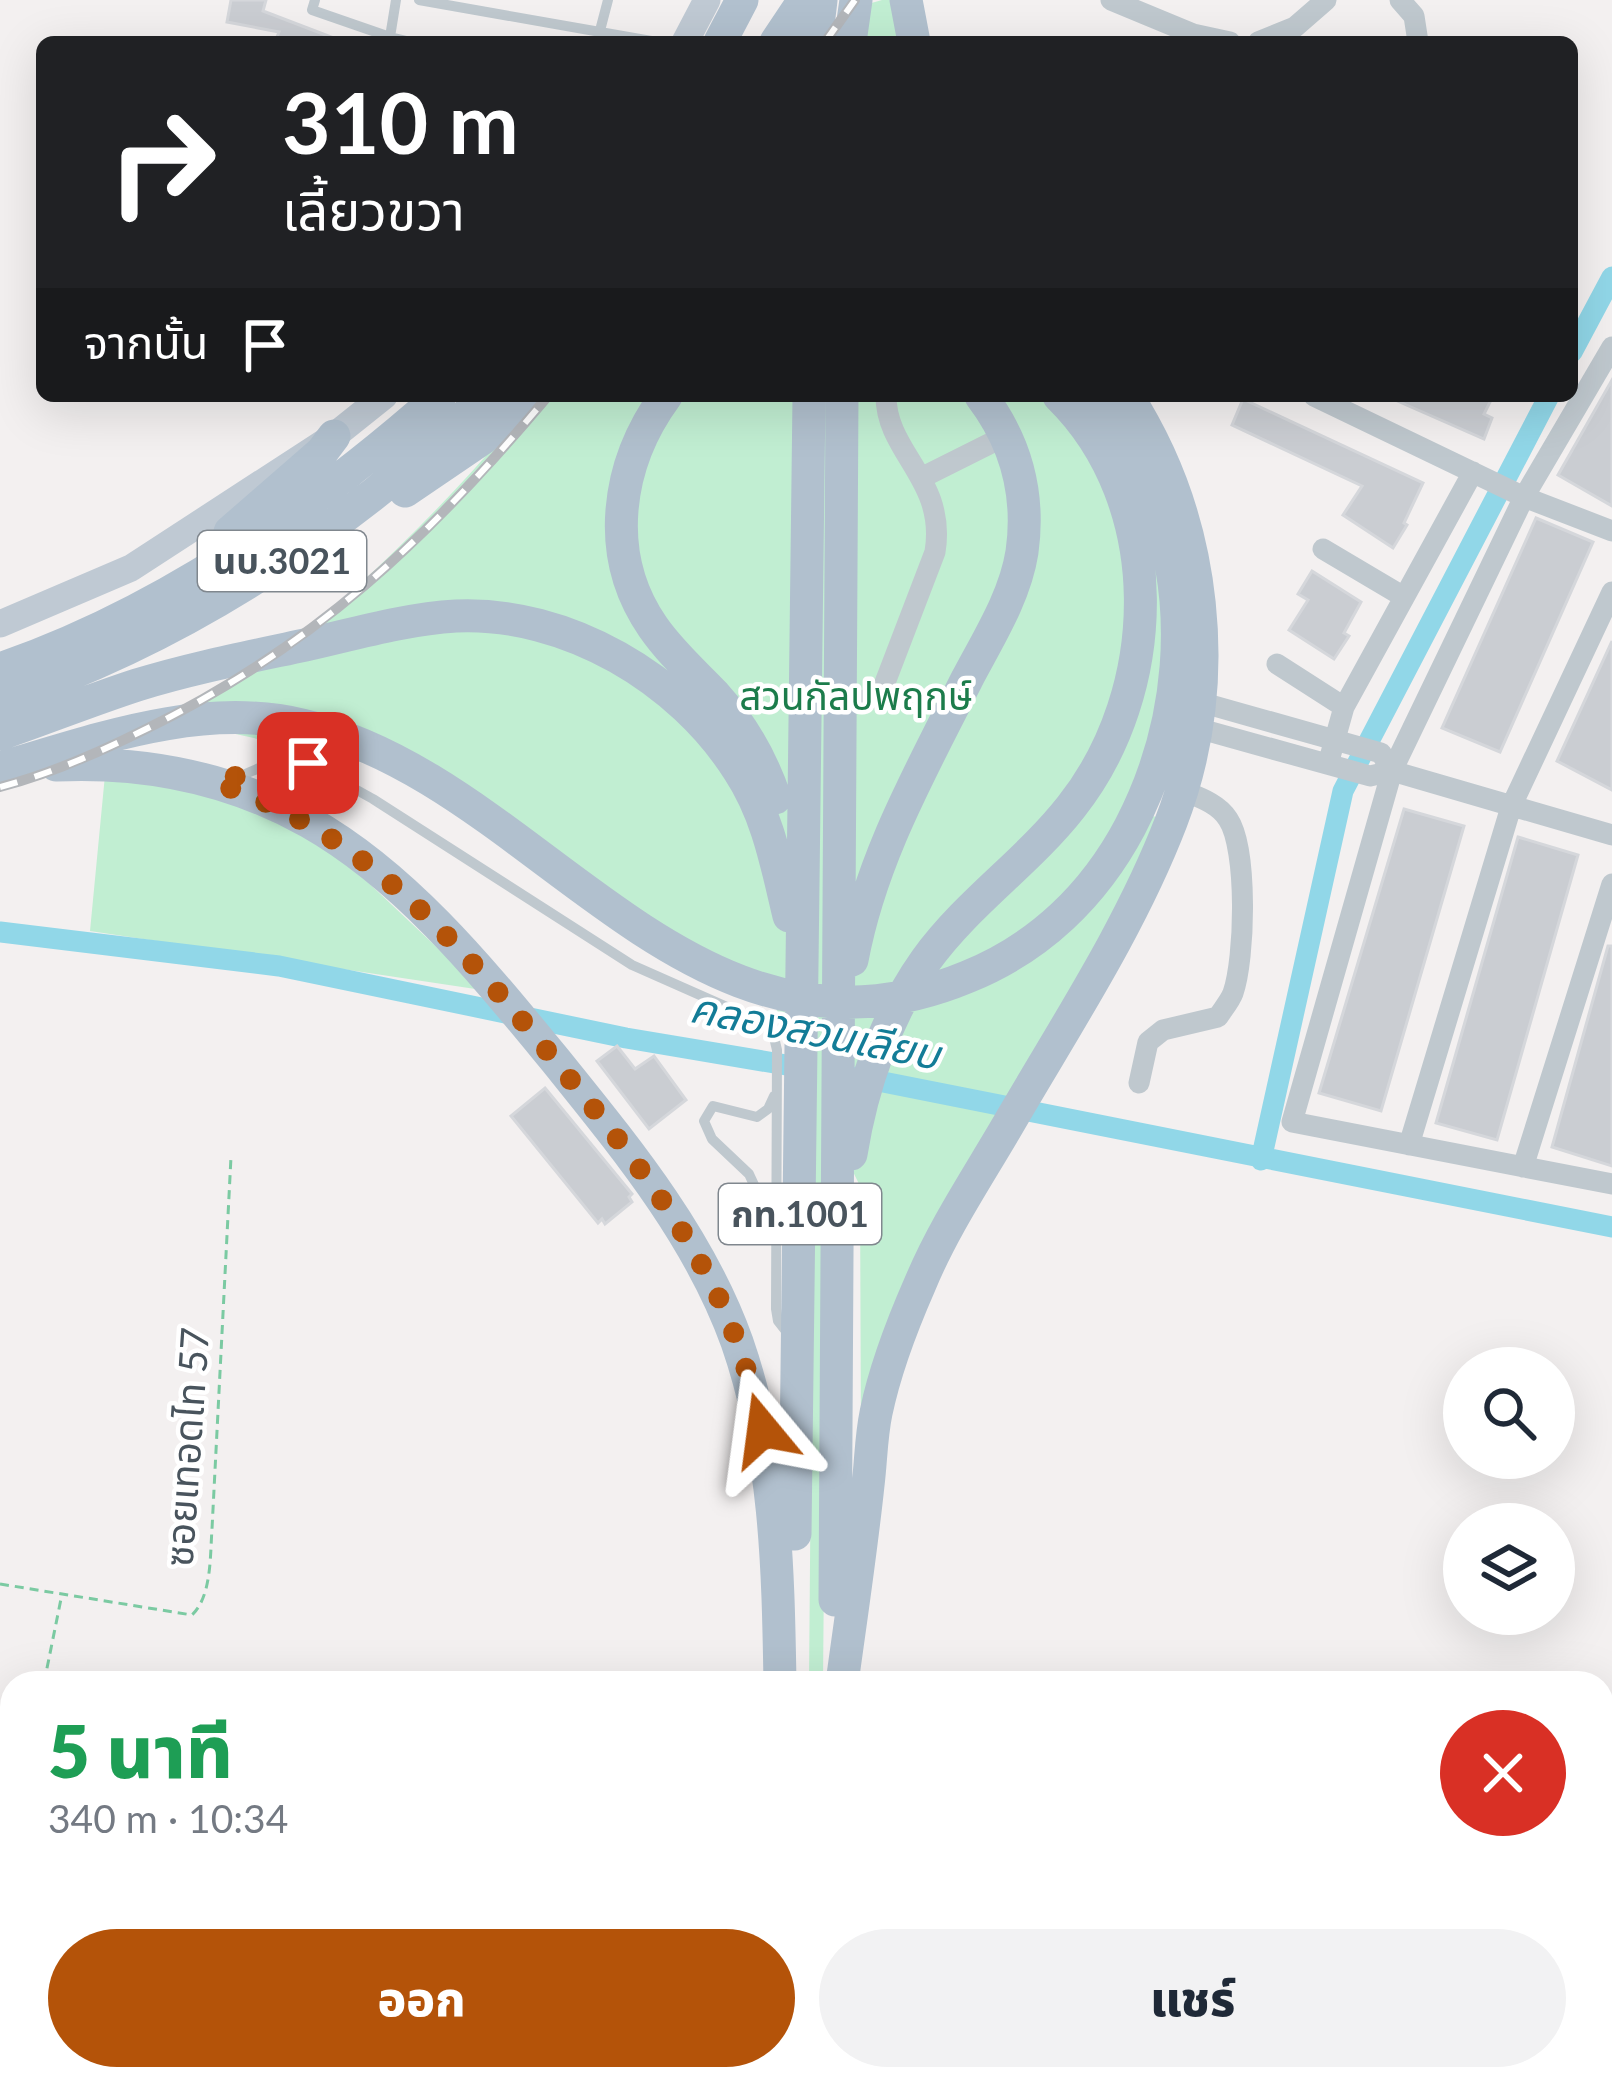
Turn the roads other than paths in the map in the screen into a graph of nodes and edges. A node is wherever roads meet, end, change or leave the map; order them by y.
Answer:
1 (315, 0) edge
2 (396, 0) edge
3 (419, 0) edge
4 (608, 0) edge
5 (707, 0) edge
6 (742, 0) edge
7 (805, 0) edge
8 (820, 0) edge
9 (856, 0) edge
10 (906, 0) edge
11 (1111, 0) edge
12 (1326, 0) edge
13 (1400, 0) edge
14 (387, 36) edge
15 (390, 36) edge
16 (593, 36) edge
17 (598, 36) edge
18 (688, 36) edge
19 (723, 36) edge
20 (780, 36) edge
21 (817, 36) edge
22 (851, 36) edge
23 (913, 36) edge
24 (1202, 36) edge
25 (1273, 36) edge
26 (1417, 36) edge
27 (1612, 347) edge
28 (1578, 389) edge
29 (376, 402) edge
30 (433, 402) edge
31 (480, 402) edge
32 (524, 402) edge
33 (662, 402) edge
34 (809, 402) edge
35 (842, 402) edge
36 (887, 402) edge
37 (985, 402) edge
38 (1064, 402) edge
39 (1105, 402) edge
40 (1131, 402) edge
41 (1327, 402) edge
42 (1567, 402) edge
43 (334, 436) junction
44 (995, 441) dead end
45 (923, 478) junction
46 (1500, 485) junction
47 (1612, 531) edge
48 (1323, 549) dead end
49 (196, 575) junction
50 (1612, 592) edge
51 (1404, 597) junction
52 (0, 624) edge
53 (103, 628) junction
54 (1277, 664) dead end
55 (0, 669) edge
56 (0, 700) edge
57 (838, 706) junction
58 (1344, 707) junction
59 (1198, 715) junction
60 (0, 734) edge
61 (1342, 742) junction
62 (1334, 767) junction
63 (1381, 767) junction
64 (0, 768) edge
65 (215, 783) junction
66 (1181, 790) junction
67 (1511, 807) junction
68 (1612, 835) edge
69 (1612, 884) edge
70 (802, 970) junction
71 (838, 1045) junction
72 (786, 1068) junction
73 (1139, 1083) dead end
74 (851, 1092) junction
75 (1409, 1145) junction
76 (1523, 1167) junction
77 (1612, 1184) edge
78 (776, 1235) junction
79 (799, 1345) junction
80 (780, 1671) edge
81 (793, 1671) edge
82 (838, 1671) edge
83 (840, 1671) edge

1 - 14 lane
2 - 15 lane
3 - 16 lane
4 - 17 lane
5 - 18 main road
6 - 19 main road
7 - 20 main road
8 - 21 main road
9 - 22 main road
10 - 23 main road
11 - 24 street
12 - 25 street
13 - 26 street
27 - 28 street
29 - 43 main road, นบ.3021
30 - 49 main road, นบ.3021
31 - 56 main road, นบ.3021
32 - 53 main road
33 - 70 main road
34 - 70 main road, กท.1001
35 - 57 main road
36 - 45 street
37 - 71 main road
38 - 74 main road
39 - 64 main road
40 - 59 main road
41 - 46 street
42 - 46 street
43 - 49 main road
43 - 52 main road, นบ.3021
44 - 45 street
45 - 57 street
46 - 47 street
46 - 51 street
46 - 63 street
48 - 51 street
49 - 53 main road, นบ.3021
50 - 67 street
51 - 58 street
53 - 55 main road, นบ.3021
54 - 58 street
57 - 71 main road
58 - 61 street
59 - 61 street
59 - 62 street
59 - 66 main road
60 - 70 main road
61 - 62 street
61 - 63 street
62 - 63 street
63 - 67 street
63 - 75 street
64 - 65 main road
65 - 72 lane
65 - 80 main road
66 - 73 street
66 - 83 main road
67 - 68 street
67 - 75 street
69 - 76 street
70 - 72 main road, กท.1001
71 - 74 main road
72 - 78 lane
72 - 78 lane
72 - 79 main road, กท.1001
74 - 82 main road, กท.1001
75 - 76 street
76 - 77 street
78 - 79 lane
79 - 81 main road, กท.1001

